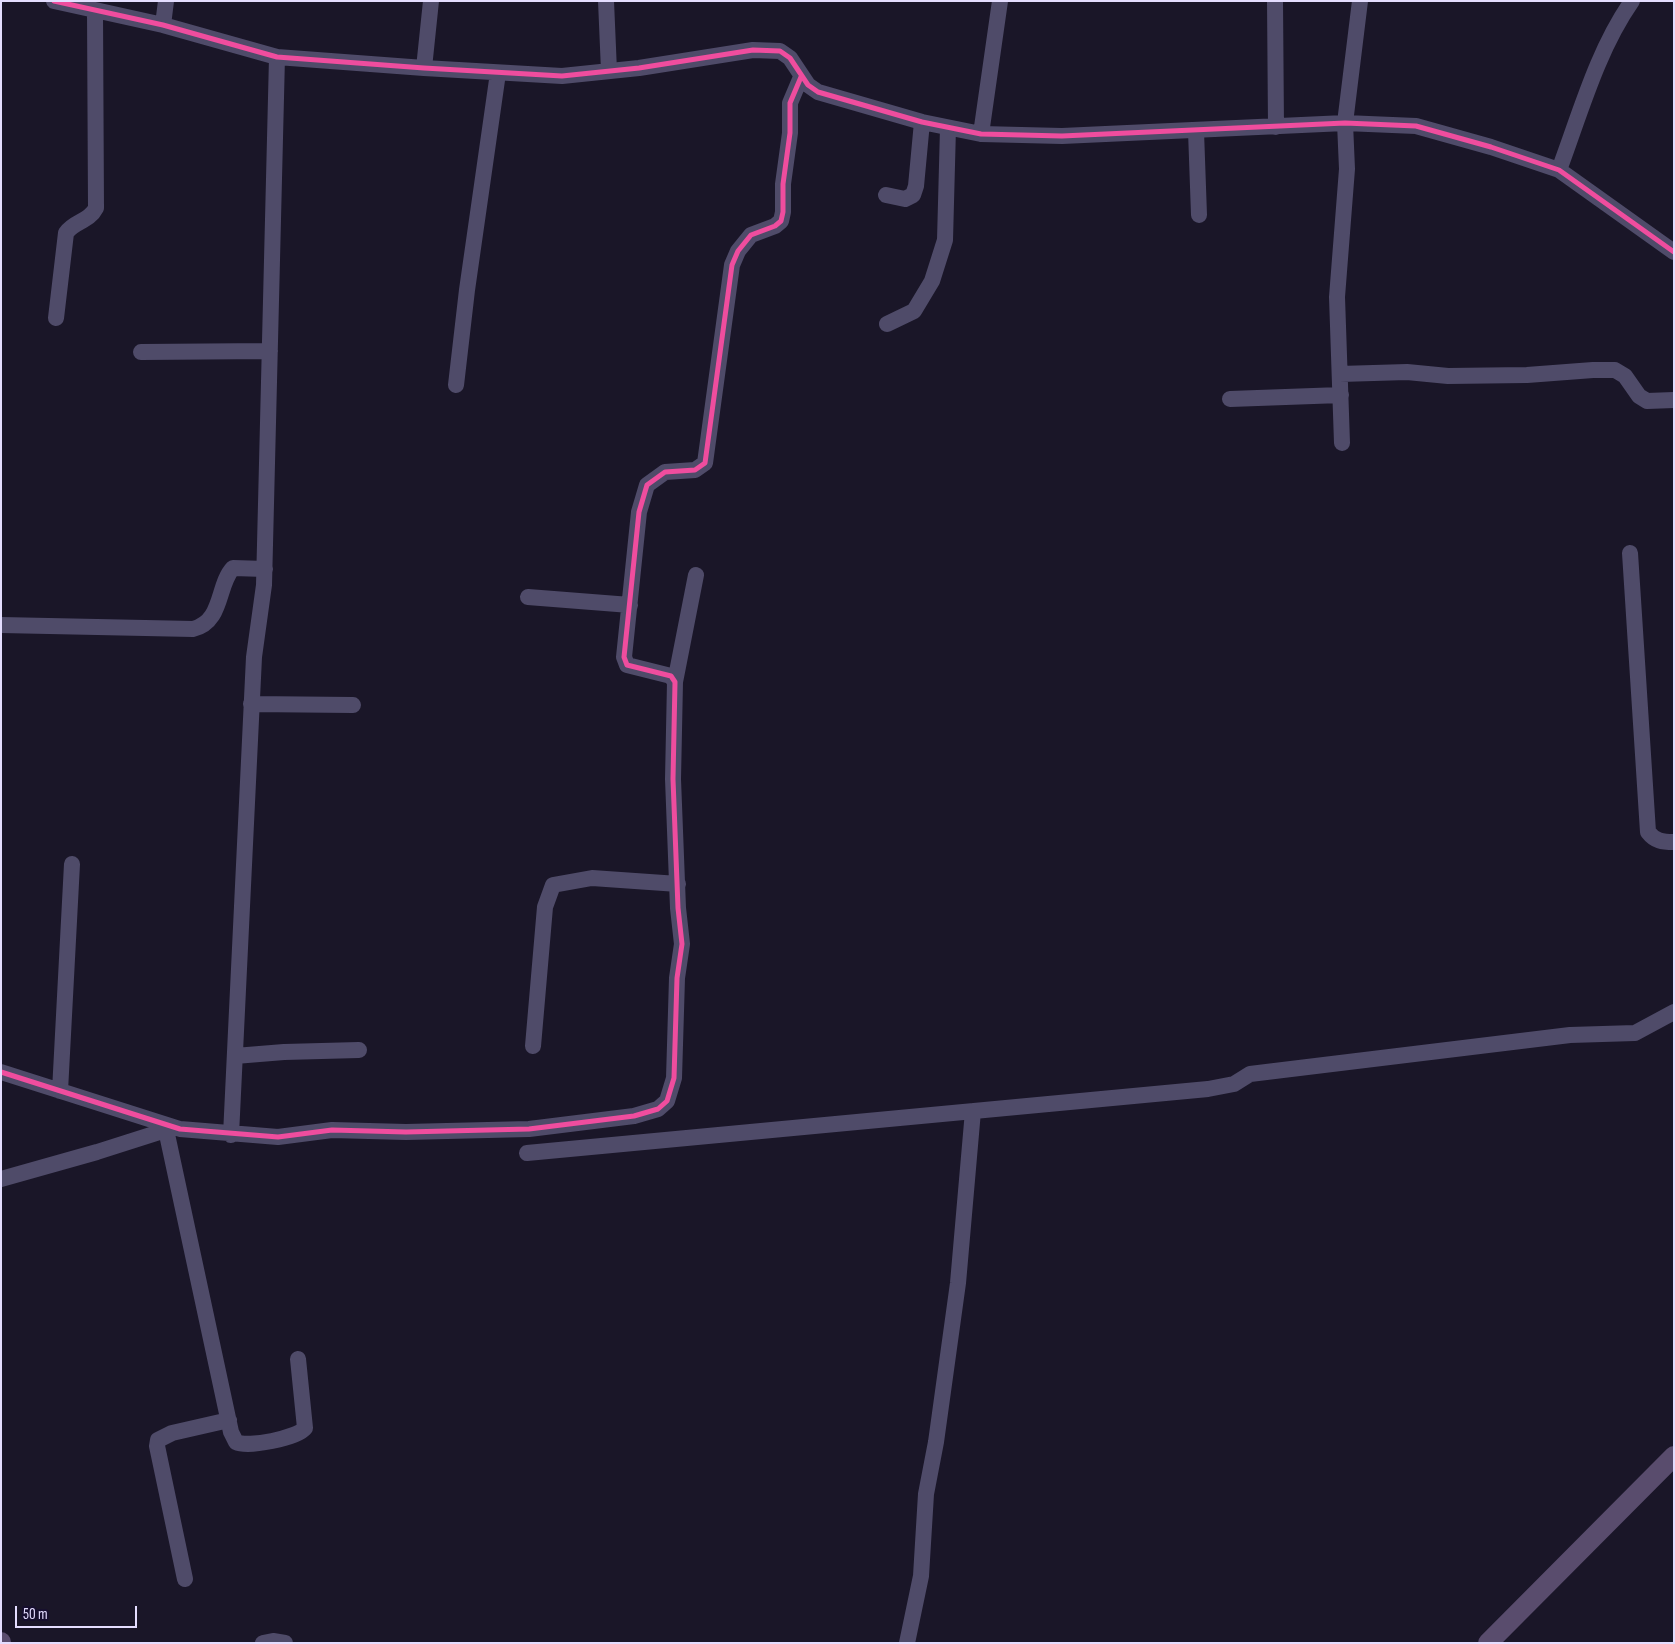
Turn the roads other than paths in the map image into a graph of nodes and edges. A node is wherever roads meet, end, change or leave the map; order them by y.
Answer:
1 (54, 1) edge
2 (166, 1) edge
3 (431, 1) edge
4 (606, 1) edge
5 (1000, 1) edge
6 (1275, 1) edge
7 (1360, 1) edge
8 (1632, 1) edge
9 (95, 12) junction
10 (163, 25) junction
11 (277, 57) junction
12 (424, 68) junction
13 (608, 71) junction
14 (498, 74) junction
15 (801, 77) junction
16 (922, 122) junction
17 (1344, 124) junction
18 (1276, 127) junction
19 (948, 128) junction
20 (1196, 131) junction
21 (982, 134) junction
22 (1559, 170) junction
23 (886, 195) dead end
24 (1199, 215) dead end
25 (1674, 252) edge
26 (56, 318) dead end
27 (886, 324) dead end
28 (270, 351) junction
29 (141, 352) dead end
30 (1340, 374) junction
31 (456, 385) dead end
32 (1341, 395) junction
33 (1230, 399) dead end
34 (1674, 400) edge
35 (1342, 443) dead end
36 (1630, 553) dead end
37 (265, 569) junction
38 (696, 575) dead end
39 (528, 597) dead end
40 (630, 605) junction
41 (1, 625) edge
42 (675, 682) junction
43 (251, 704) junction
44 (353, 706) dead end
45 (1674, 842) edge
46 (72, 864) dead end
47 (678, 884) junction
48 (1674, 1012) edge
49 (533, 1046) dead end
50 (359, 1050) dead end
51 (235, 1056) junction
52 (1, 1072) edge
53 (60, 1090) junction
54 (973, 1111) junction
55 (165, 1128) junction
56 (231, 1135) junction
57 (527, 1153) dead end
58 (1, 1179) edge
59 (298, 1359) dead end
60 (229, 1420) junction
61 (1674, 1456) edge
62 (185, 1579) dead end
63 (263, 1643) edge
64 (286, 1643) edge
65 (907, 1643) edge
66 (1488, 1643) edge

1 - 9 street
2 - 10 street
3 - 12 street
4 - 13 street
5 - 21 street
6 - 18 street
7 - 17 street
8 - 22 street
9 - 10 street
9 - 26 street
10 - 11 street
11 - 12 street
11 - 28 street
12 - 14 street
13 - 14 street
13 - 15 street
14 - 31 street
15 - 16 street
15 - 40 street
16 - 19 street
16 - 23 street
17 - 18 street
17 - 22 street
17 - 30 street
18 - 20 street
19 - 21 street
19 - 27 street
20 - 21 street
20 - 24 street
22 - 25 street
28 - 29 street
28 - 37 street
30 - 32 street
30 - 34 street
32 - 33 street
32 - 35 street
36 - 45 street
37 - 41 street
37 - 43 street
38 - 42 street
39 - 40 street
40 - 42 street
42 - 47 street
43 - 44 street
43 - 51 street
46 - 53 street
47 - 49 street
47 - 56 street
48 - 54 street
50 - 51 street
51 - 56 street
52 - 53 street
53 - 55 street
54 - 57 street
54 - 65 street
55 - 56 street
55 - 58 street
55 - 60 street
59 - 60 street
60 - 62 street
61 - 66 main road
63 - 64 street

